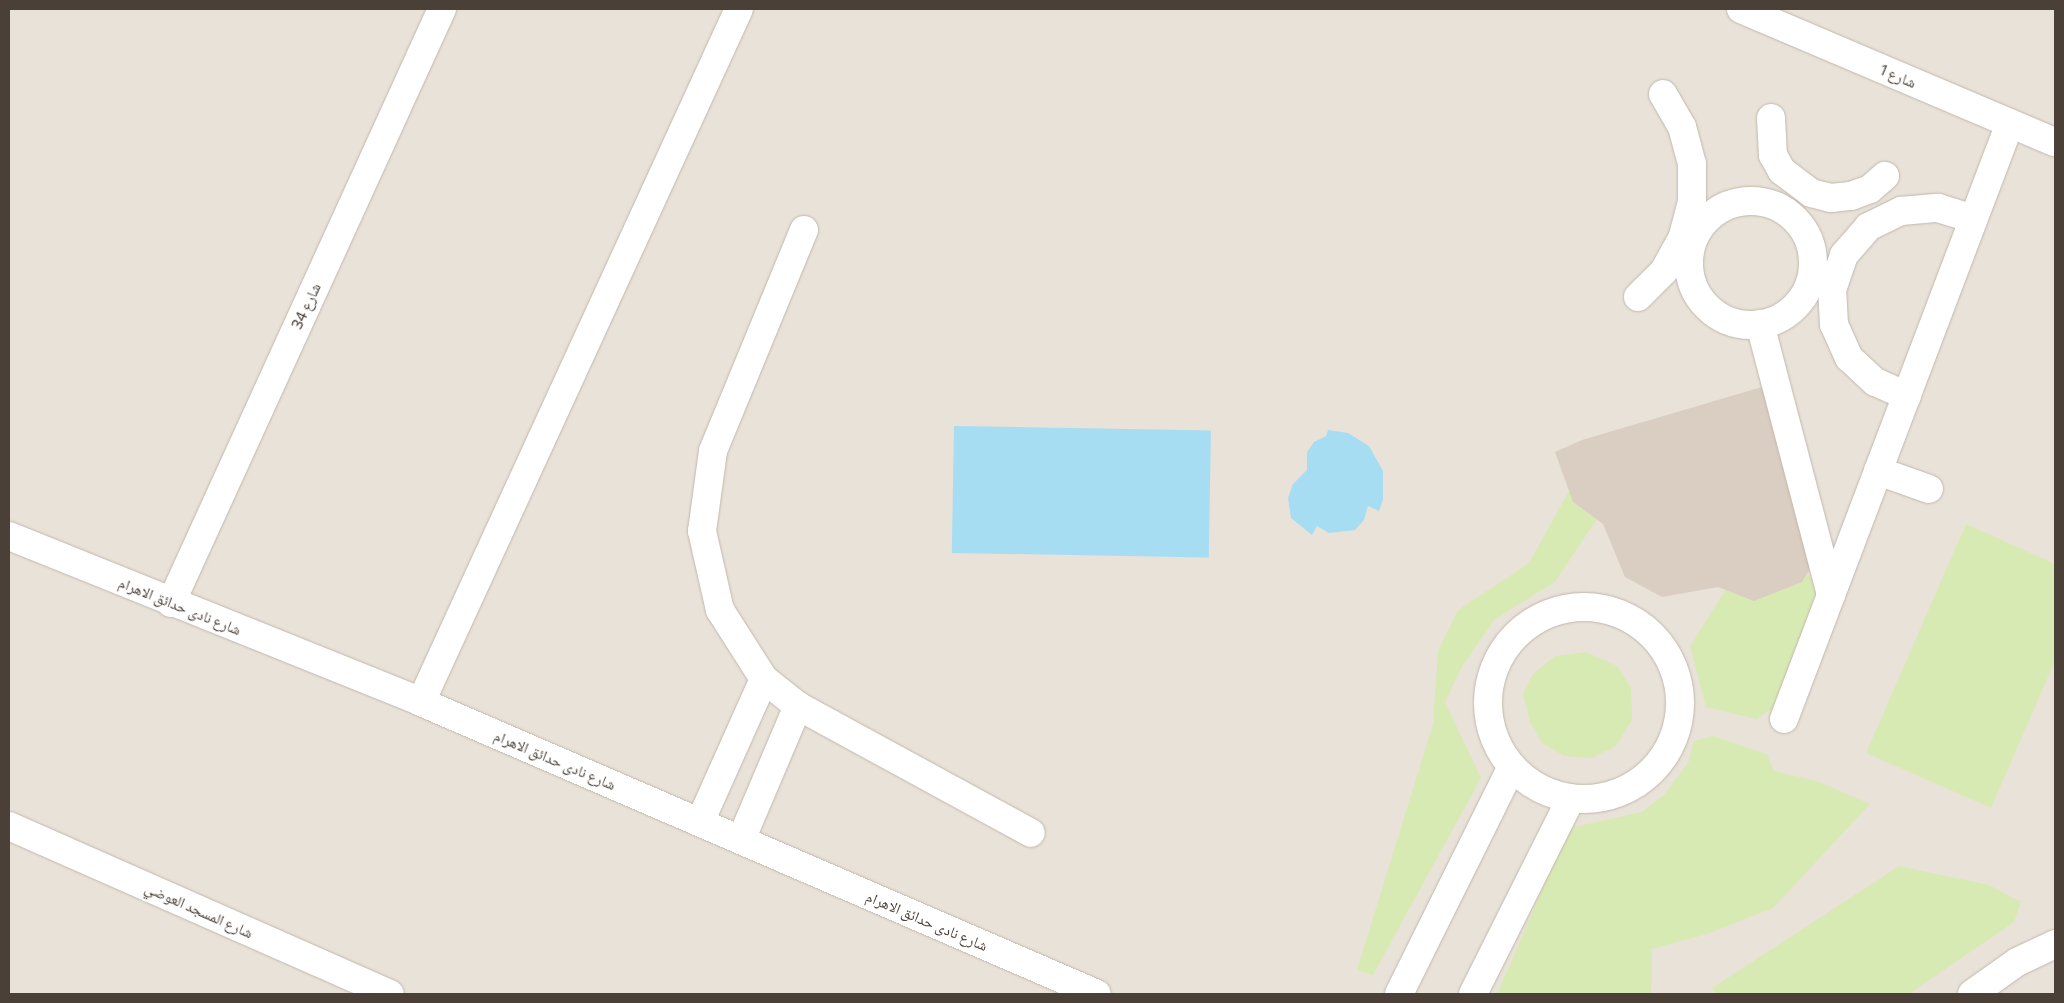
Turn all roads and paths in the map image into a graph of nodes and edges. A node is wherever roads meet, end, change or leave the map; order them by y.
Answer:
1 (442, 9) edge
2 (739, 9) edge
3 (1741, 9) edge
4 (1663, 94) dead end
5 (1770, 118) dead end
6 (2010, 123) junction
7 (2055, 142) edge
8 (1885, 176) dead end
9 (1811, 193) junction
10 (1973, 219) junction
11 (1798, 222) junction
12 (804, 230) dead end
13 (1687, 241) junction
14 (1821, 286) junction
15 (1638, 297) dead end
16 (1760, 324) junction
17 (1907, 396) junction
18 (1878, 471) junction
19 (1929, 490) dead end
20 (9, 536) edge
21 (1831, 595) junction
22 (170, 603) junction
23 (764, 679) junction
24 (421, 702) junction
25 (798, 706) junction
26 (1784, 719) dead end
27 (1512, 766) junction
28 (1571, 798) junction
29 (700, 822) junction
30 (9, 826) edge
31 (1031, 833) dead end
32 (741, 840) junction
33 (2055, 944) edge
34 (390, 994) edge
35 (1097, 994) edge
36 (1399, 994) edge
37 (1473, 994) edge
38 (1972, 994) edge

1 - 22 street, شارع 34
2 - 24 street
3 - 6 street, شارع 1
4 - 13 street
5 - 9 street
6 - 7 street, شارع 1
6 - 10 street
8 - 9 street
9 - 11 street
10 - 14 street
10 - 17 street
11 - 13 street
11 - 14 street
12 - 23 street
13 - 15 street
13 - 16 street
14 - 16 street
14 - 17 street
16 - 21 street
17 - 18 street
18 - 19 street
18 - 21 street
20 - 22 street, شارع نادى حدائق الاهرام
21 - 26 street
22 - 24 street, شارع نادى حدائق الاهرام
23 - 25 street
23 - 29 street
24 - 29 street, شارع نادى حدائق الاهرام
25 - 31 street
25 - 32 street
27 - 28 street
27 - 28 street
27 - 36 street
28 - 37 street
29 - 32 street, شارع نادى حدائق الاهرام
30 - 34 street, شارع المسجد العوضي
32 - 35 street, شارع نادى حدائق الاهرام
33 - 38 street

